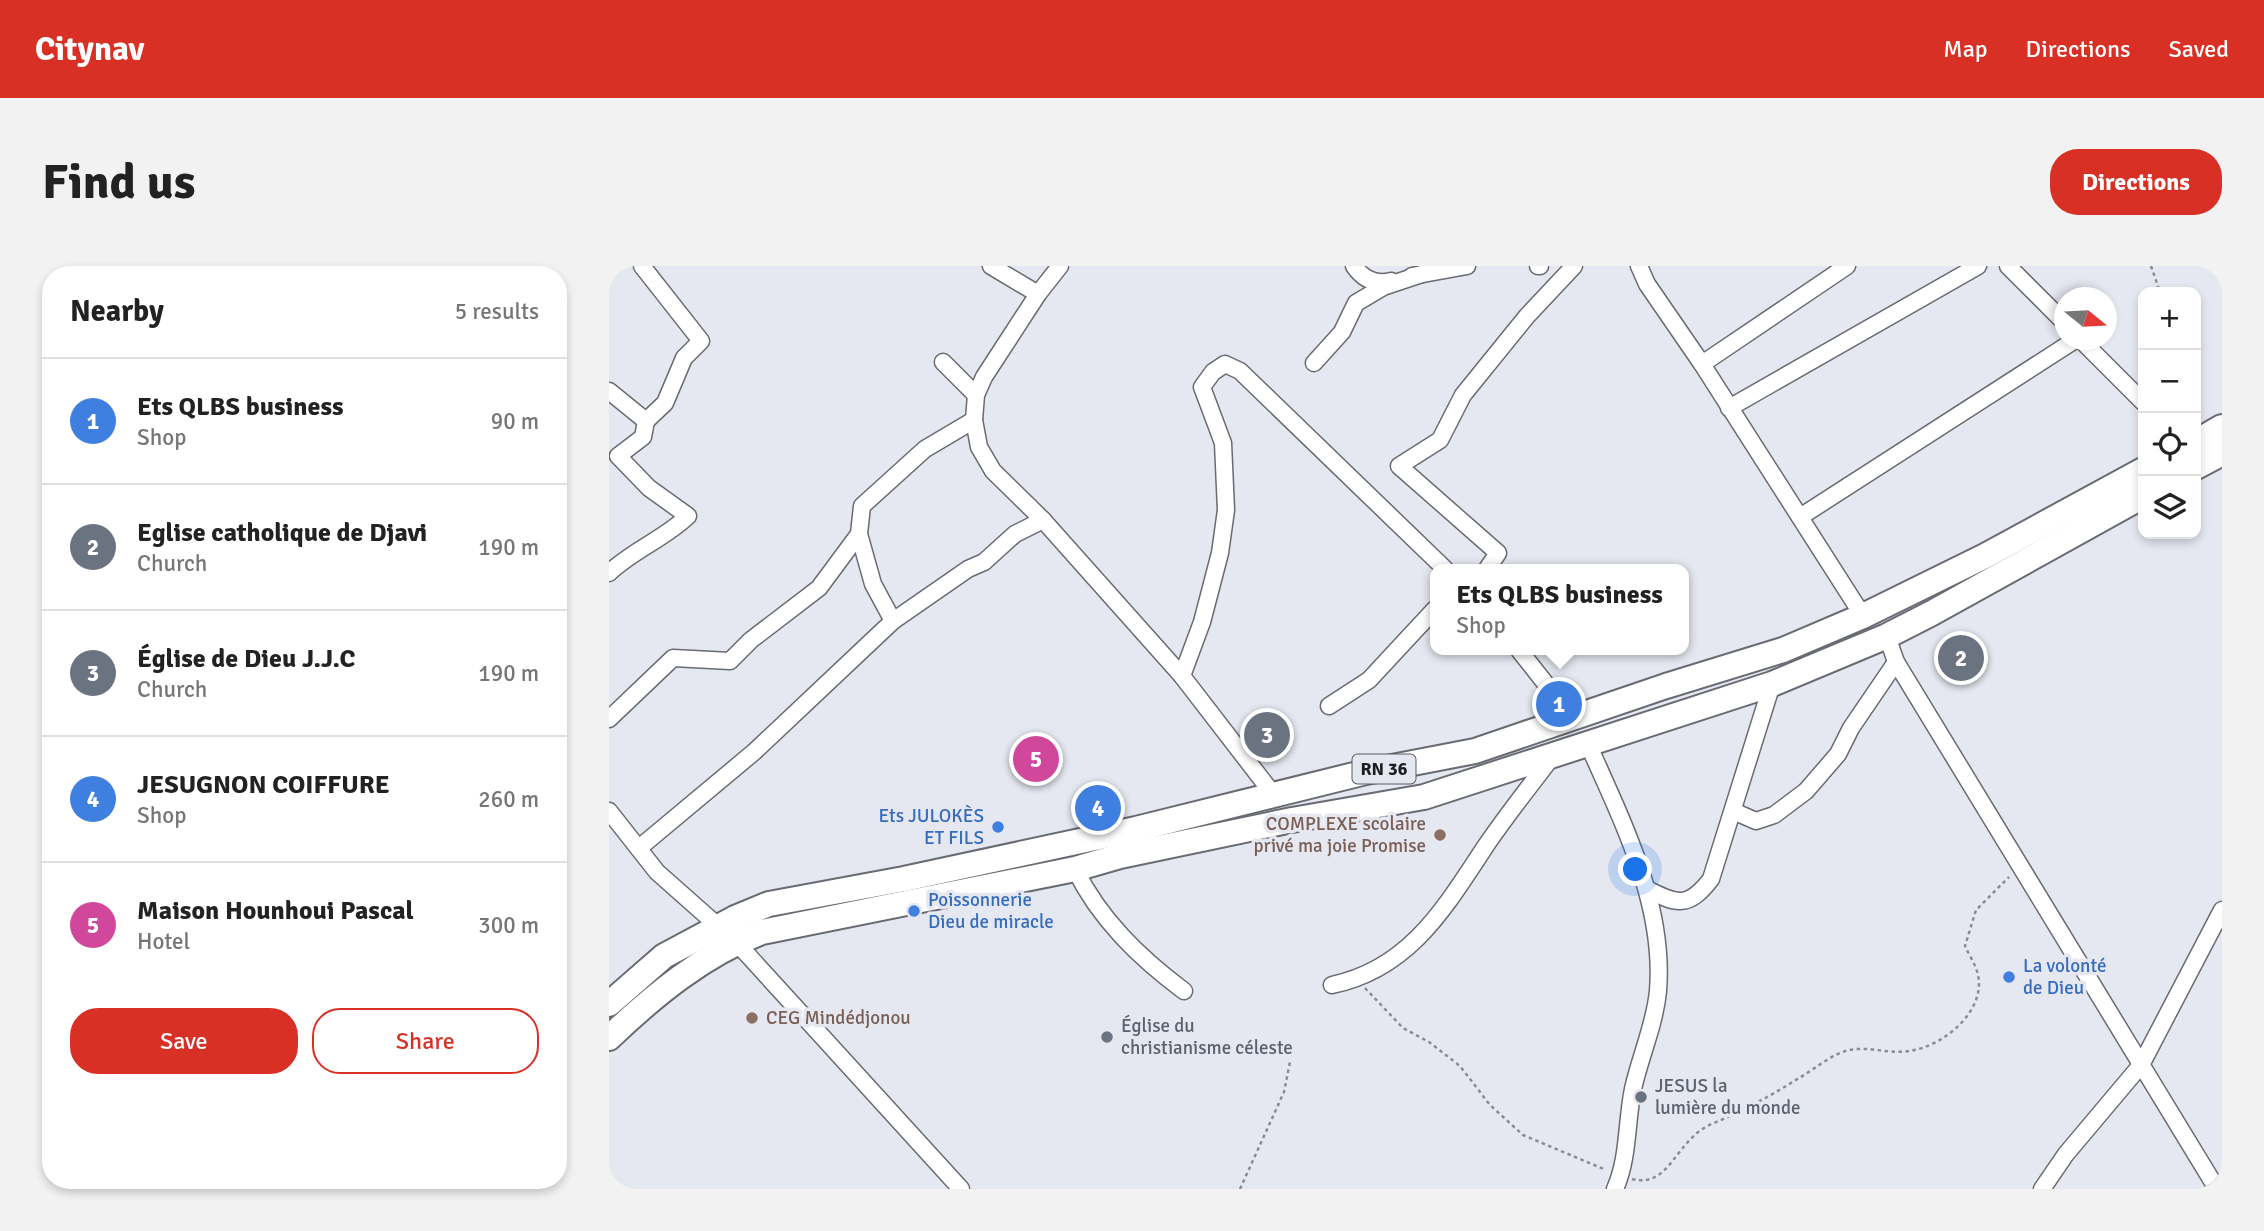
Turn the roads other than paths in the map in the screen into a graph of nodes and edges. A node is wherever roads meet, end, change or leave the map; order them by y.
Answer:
1 (642, 266) edge
2 (991, 266) edge
3 (1060, 266) edge
4 (1354, 266) edge
5 (1467, 266) edge
6 (1574, 266) edge
7 (1639, 266) edge
8 (1847, 266) edge
9 (1978, 266) edge
10 (2008, 266) edge
11 (1422, 274) junction
12 (1038, 294) junction
13 (2054, 313) edge
14 (2059, 350) edge
15 (2091, 350) edge
16 (943, 362) dead end
17 (1314, 363) dead end
18 (1702, 364) junction
19 (609, 391) edge
20 (976, 395) junction
21 (2138, 397) edge
22 (1729, 408) junction
23 (974, 420) junction
24 (646, 421) junction
25 (2222, 427) edge
26 (2201, 439) edge
27 (2222, 453) edge
28 (2201, 464) edge
29 (2138, 473) edge
30 (2138, 499) edge
31 (1800, 517) junction
32 (1042, 520) junction
33 (859, 534) junction
34 (1440, 564) edge
35 (1490, 564) edge
36 (609, 573) edge
37 (1430, 614) edge
38 (1863, 616) junction
39 (893, 621) junction
40 (1887, 636) junction
41 (1523, 655) edge
42 (1896, 662) junction
43 (1182, 676) junction
44 (1772, 684) junction
45 (1329, 706) dead end
46 (1572, 717) junction
47 (609, 719) edge
48 (1590, 746) junction
49 (1552, 757) junction
50 (1273, 794) junction
51 (609, 811) edge
52 (1734, 811) junction
53 (639, 848) junction
54 (1075, 869) junction
55 (1647, 889) junction
56 (2222, 910) edge
57 (728, 935) junction
58 (1332, 985) dead end
59 (1184, 991) dead end
60 (609, 1004) edge
61 (609, 1038) edge
62 (2141, 1065) junction
63 (1618, 1183) edge
64 (961, 1189) edge
65 (2042, 1189) edge
66 (2217, 1189) edge

1 - 24 street
2 - 12 street
3 - 12 street
4 - 11 street
5 - 11 street
6 - 35 street
7 - 18 street
8 - 18 street
9 - 22 street
10 - 13 street
11 - 17 street
12 - 20 street
14 - 31 street
15 - 21 street
16 - 20 street
18 - 22 street
19 - 24 street
20 - 23 street
22 - 31 street
23 - 32 street
23 - 33 street
24 - 36 street
25 - 26 main road
27 - 28 main road
29 - 38 main road, RN 36
30 - 40 main road, RN 36
31 - 38 street
32 - 39 street
32 - 43 street
33 - 39 street
33 - 47 street
34 - 43 street
37 - 45 street
38 - 46 main road, RN 36
39 - 53 street
40 - 42 street
40 - 44 main road, RN 36
41 - 46 street
42 - 52 street
42 - 62 street
43 - 50 street
44 - 48 main road, RN 36
44 - 52 street
46 - 50 main road, RN 36
48 - 49 main road, RN 36
48 - 55 street
49 - 54 main road, RN 36
49 - 58 street
50 - 57 main road, RN 36
51 - 53 street
52 - 55 street
53 - 57 street
54 - 57 main road, RN 36
54 - 59 street
55 - 63 street
56 - 62 street
57 - 60 main road, RN 36
57 - 61 main road, RN 36
57 - 64 street
62 - 65 street
62 - 66 street

